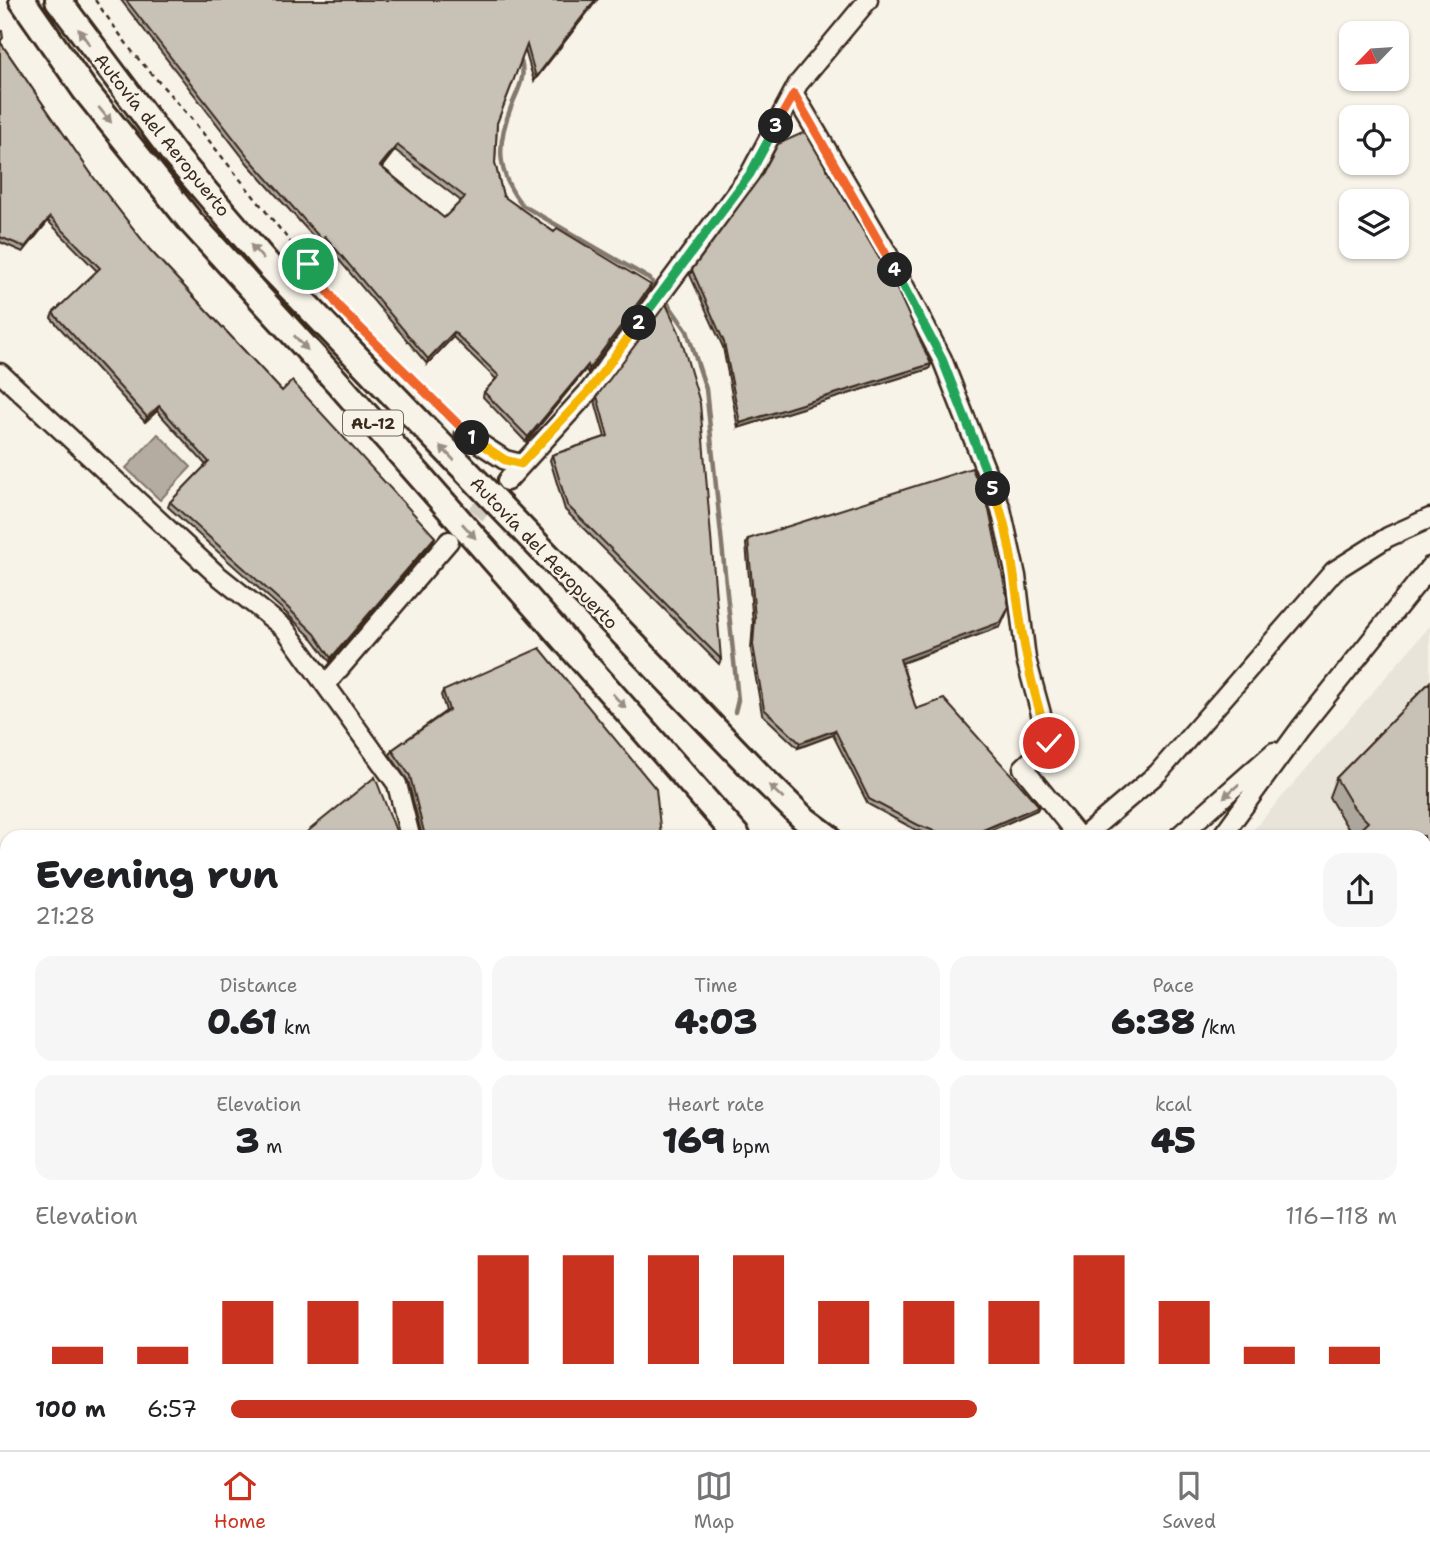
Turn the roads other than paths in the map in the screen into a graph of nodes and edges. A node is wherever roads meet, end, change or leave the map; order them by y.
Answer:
1 (22, 0) edge
2 (58, 0) edge
3 (868, 0) edge
4 (794, 94) junction
5 (0, 373) edge
6 (465, 434) road end
7 (521, 464) junction
8 (507, 481) tunnel mouth
9 (1430, 517) edge
10 (449, 541) tunnel mouth
11 (1430, 567) edge
12 (327, 683) junction
13 (1300, 729) junction
14 (408, 830) edge
15 (732, 830) edge
16 (820, 830) edge
17 (1072, 830) edge
18 (1091, 830) edge
19 (1186, 830) edge
20 (1227, 830) edge

1 -> 15 highway, Autovía del Aeropuerto / AL-12
16 -> 2 highway, Autovía del Aeropuerto / AL-12
3 - 4 street
4 - 7 street
4 - 17 street
5 - 12 street
6 - 7 street
7 - 8 street
9 - 18 street
10 - 12 street
11 - 13 street
12 - 14 street
13 -> 19 street
13 - 20 street

